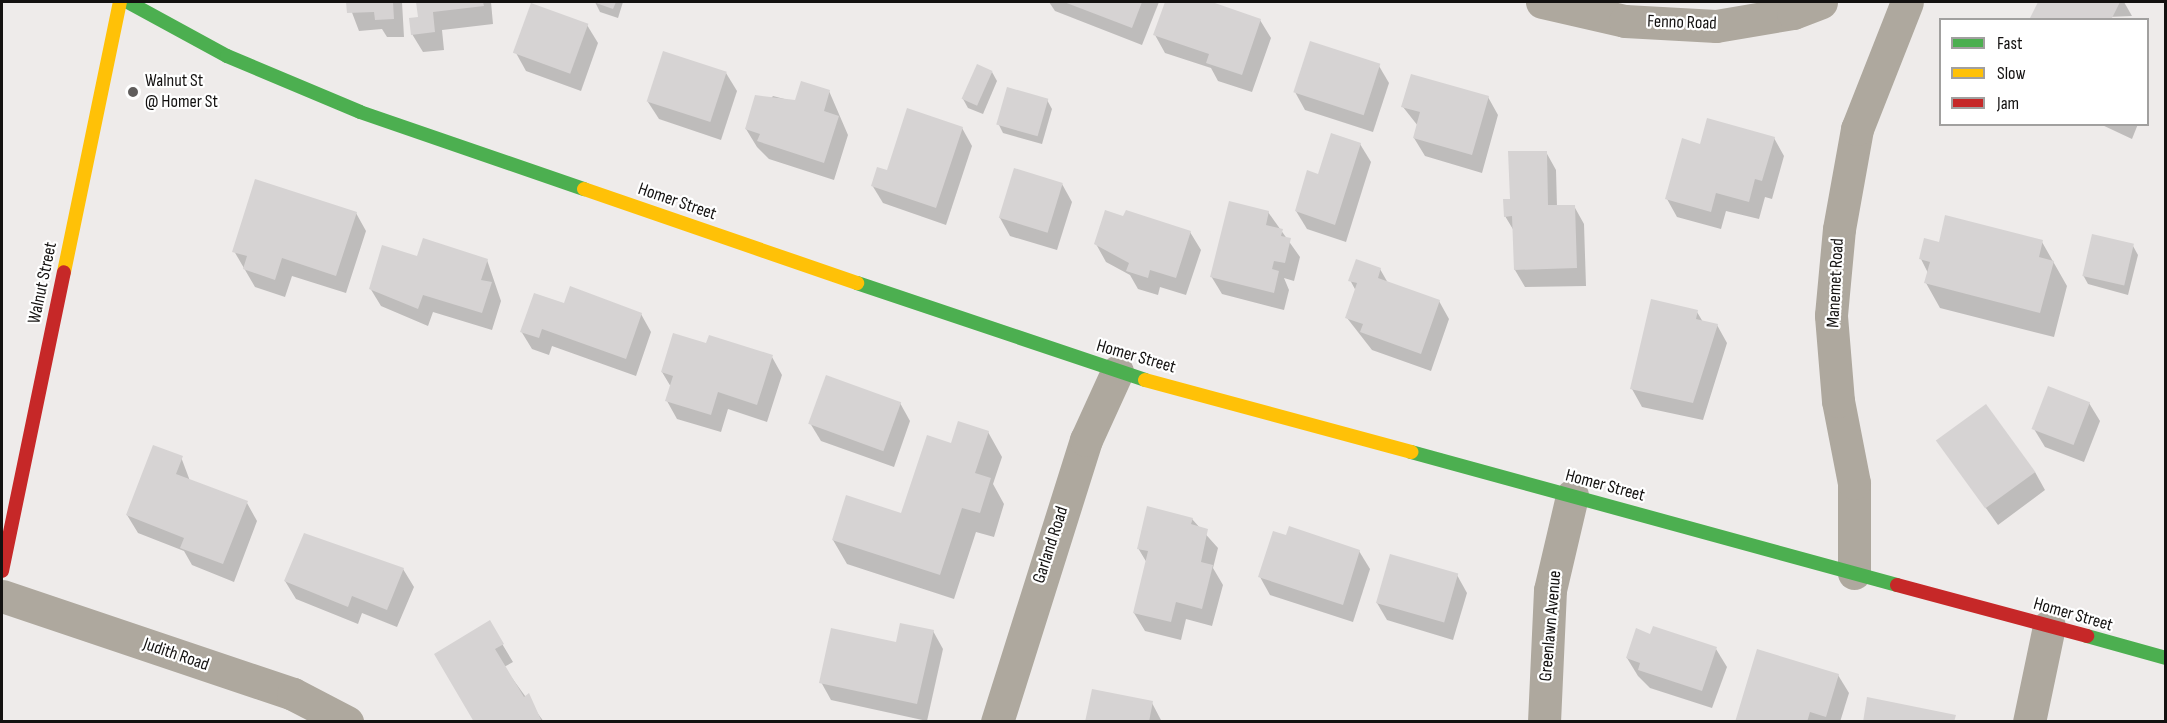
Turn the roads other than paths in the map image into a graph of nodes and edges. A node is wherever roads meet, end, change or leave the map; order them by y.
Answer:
1 (120, 2) edge
2 (128, 2) edge
3 (1542, 2) edge
4 (1821, 2) edge
5 (1907, 2) edge
6 (1118, 372) junction
7 (1572, 496) junction
8 (2, 571) edge
9 (1854, 573) junction
10 (2, 596) edge
11 (2049, 626) junction
12 (2166, 658) edge
13 (347, 722) edge
14 (997, 722) edge
15 (1544, 722) edge
16 (2029, 722) edge

1 - 8 street, Walnut Street
2 - 6 street, Homer Street
3 - 4 street, Fenno Road
5 - 9 street, Manemet Road
6 - 7 street, Homer Street
6 - 14 street, Garland Road
7 - 9 street, Homer Street
7 - 15 street, Greenlawn Avenue
9 - 11 street, Homer Street
10 - 13 street, Judith Road
11 - 12 street, Homer Street
11 - 16 street

